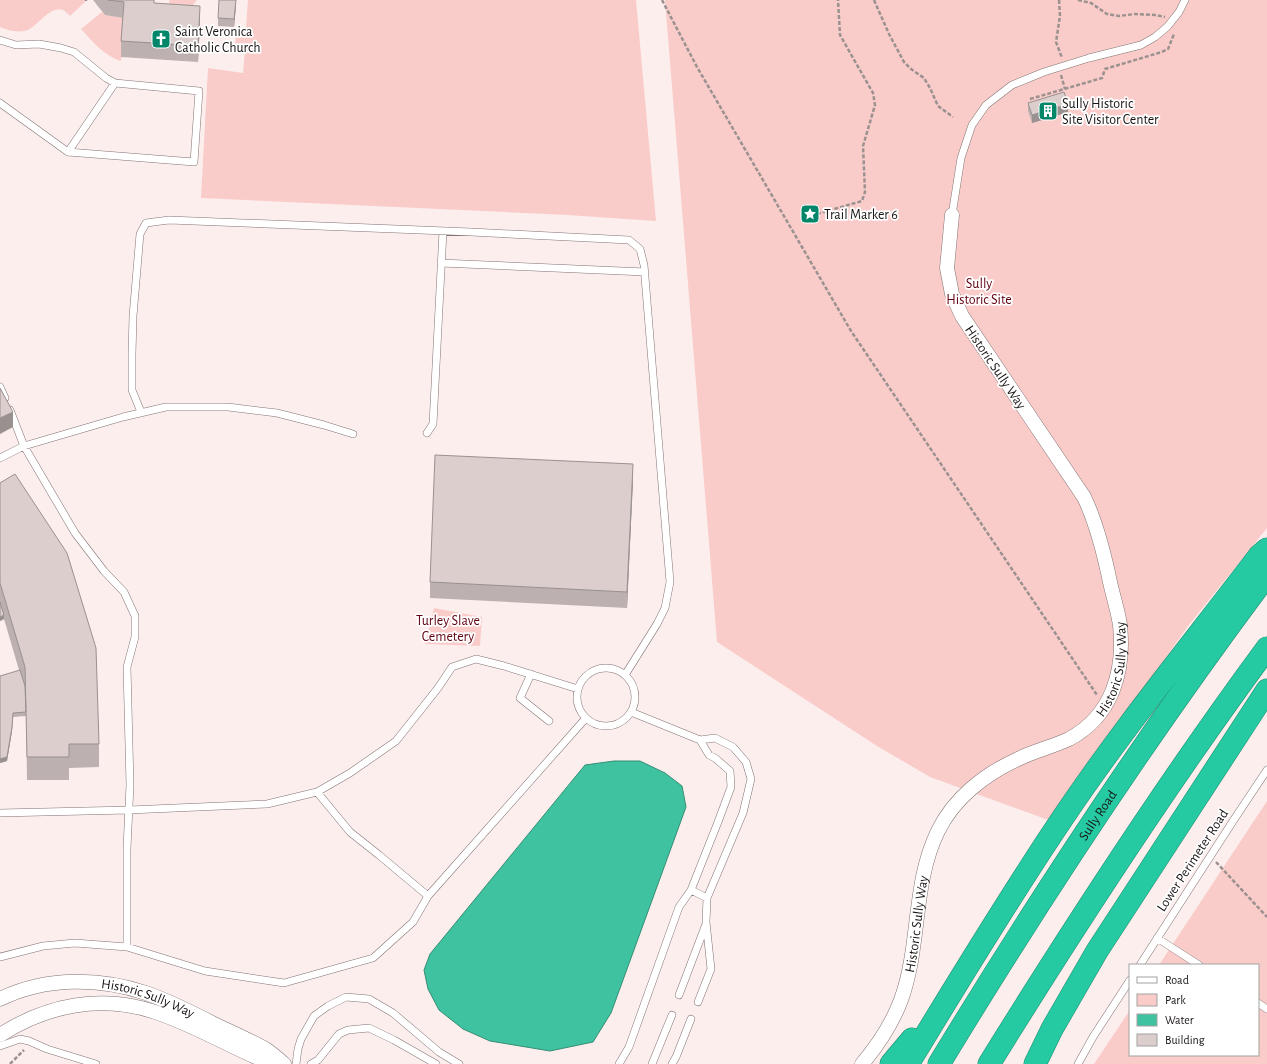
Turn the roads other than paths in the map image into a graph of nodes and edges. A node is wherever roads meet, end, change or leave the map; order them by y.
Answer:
1 (1184, 0) edge
2 (0, 40) edge
3 (114, 82) junction
4 (0, 103) edge
5 (68, 152) junction
6 (952, 215) joint
7 (443, 231) junction
8 (441, 263) junction
9 (645, 272) junction
10 (0, 387) edge
11 (141, 412) junction
12 (353, 434) dead end
13 (427, 434) dead end
14 (24, 446) junction
15 (0, 458) edge
16 (1267, 549) edge
17 (1267, 575) edge
18 (1267, 648) edge
19 (531, 674) junction
20 (625, 675) junction
21 (578, 689) junction
22 (1267, 690) edge
23 (631, 712) junction
24 (586, 718) junction
25 (549, 721) dead end
26 (700, 740) junction
27 (1267, 770) edge
28 (318, 792) junction
29 (129, 810) junction
30 (0, 813) edge
31 (691, 890) junction
32 (428, 896) junction
33 (707, 898) junction
34 (706, 922) junction
35 (1157, 938) junction
36 (127, 947) junction
37 (1098, 951) junction
38 (0, 957) edge
39 (1141, 964) edge
40 (1197, 964) edge
41 (962, 975) junction
42 (1129, 982) edge
43 (679, 995) dead end
44 (0, 999) edge
45 (698, 1002) dead end
46 (672, 1015) dead end
47 (691, 1019) dead end
48 (0, 1035) edge
49 (0, 1046) edge
50 (96, 1064) edge
51 (272, 1064) edge
52 (284, 1064) edge
53 (296, 1064) edge
54 (311, 1064) edge
55 (436, 1064) edge
56 (459, 1064) edge
57 (619, 1064) edge
58 (652, 1064) edge
59 (672, 1064) edge
60 (862, 1064) edge
61 (891, 1064) edge
62 (908, 1064) edge
63 (939, 1064) edge
64 (989, 1064) edge
65 (1022, 1064) edge
66 (1036, 1064) edge
67 (1078, 1064) edge

1 - 6 lane
2 - 3 lane
3 - 5 lane
3 - 5 lane
4 - 5 lane
6 - 60 street, Historic Sully Way
7 - 8 lane
7 - 9 lane
7 - 11 lane
8 - 9 lane
8 - 13 lane
9 - 20 lane
10 - 14 lane
11 - 12 lane
11 - 14 lane
14 - 15 lane
14 - 29 lane
16 - 41 highway
17 - 63 highway, Sully Road
18 - 64 highway
19 - 21 lane
19 - 25 lane
19 - 28 lane
20 - 21 lane
20 - 23 lane
21 - 24 lane
22 - 37 highway
23 - 24 lane
23 - 26 lane
24 - 32 lane
26 - 31 lane
26 - 33 lane
27 - 35 lane, Lower Perimeter Road
28 - 29 lane
28 - 32 lane
29 - 30 lane
29 - 36 lane
31 - 33 lane
31 - 57 lane
32 - 36 lane
33 - 34 lane
34 - 43 lane
34 - 45 lane
35 - 39 lane, Lower Perimeter Road
35 - 40 lane
36 - 38 lane
37 - 65 highway
37 - 66 highway
41 - 61 highway
41 - 62 highway
42 - 67 lane
44 - 52 street, Historic Sully Way
46 - 58 lane
47 - 59 lane
48 - 51 street, Historic Sully Way
49 - 50 lane
53 - 56 lane
54 - 55 lane

